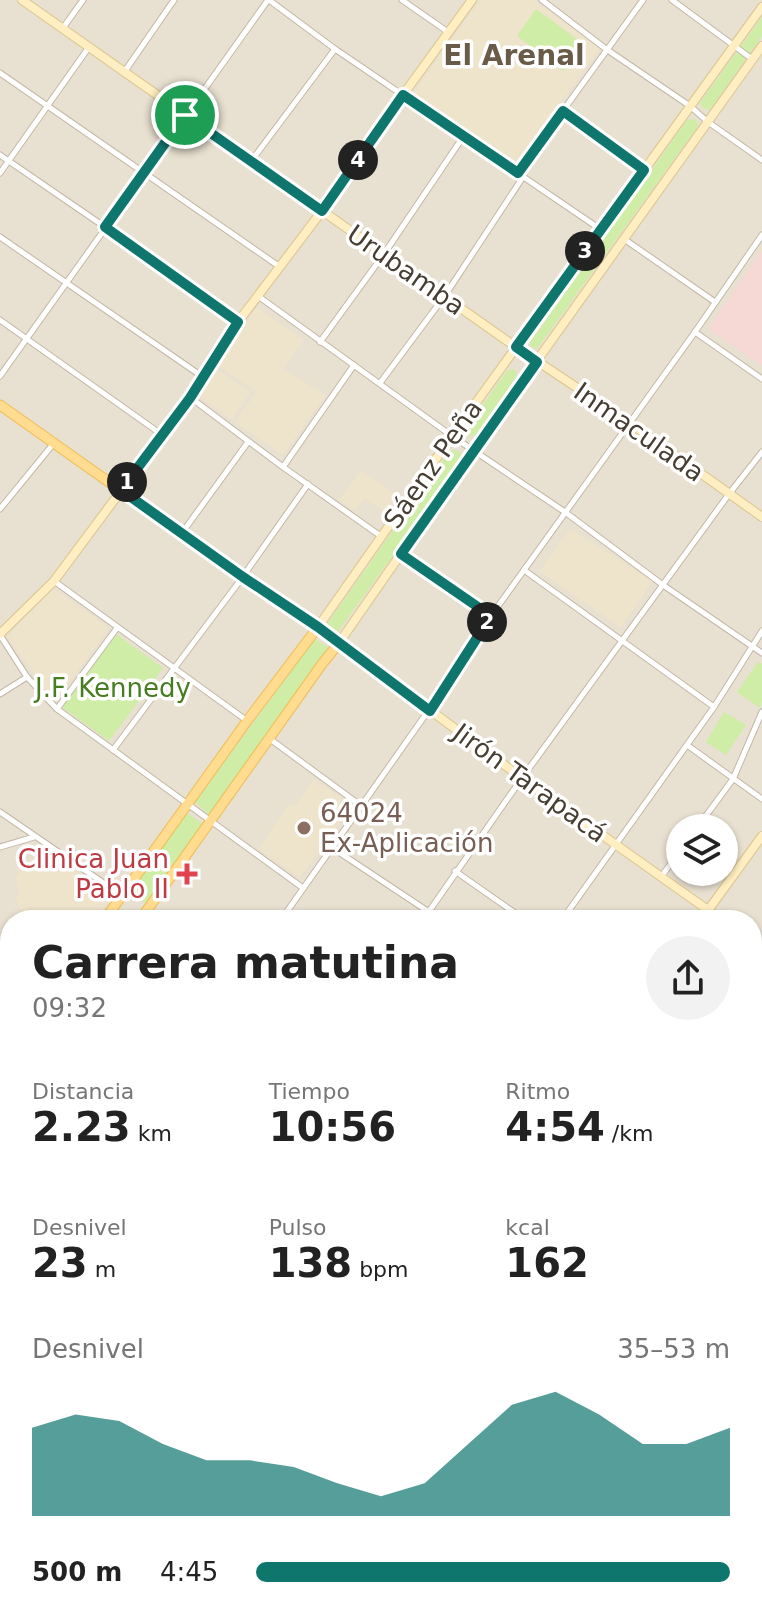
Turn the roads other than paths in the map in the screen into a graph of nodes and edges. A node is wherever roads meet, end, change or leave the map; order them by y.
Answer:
1 (22, 0) edge
2 (83, 0) edge
3 (174, 0) edge
4 (268, 0) edge
5 (402, 0) edge
6 (472, 0) edge
7 (542, 0) edge
8 (643, 0) edge
9 (672, 0) edge
10 (762, 7) edge
11 (62, 28) junction
12 (448, 32) junction
13 (734, 46) junction
14 (762, 46) edge
15 (89, 47) junction
16 (335, 49) junction
17 (606, 49) junction
18 (752, 59) junction
19 (124, 72) junction
20 (0, 73) edge
21 (403, 95) junction
22 (47, 105) junction
23 (690, 106) junction
24 (563, 111) junction
25 (185, 115) junction
26 (708, 122) junction
27 (463, 137) junction
28 (0, 155) edge
29 (762, 160) edge
30 (8, 161) junction
31 (251, 161) junction
32 (644, 170) junction
33 (145, 172) junction
34 (0, 173) edge
35 (521, 175) junction
36 (322, 211) junction
37 (105, 227) junction
38 (601, 230) junction
39 (762, 235) edge
40 (0, 237) edge
41 (624, 239) junction
42 (384, 254) junction
43 (280, 267) junction
44 (66, 283) junction
45 (258, 295) junction
46 (444, 297) junction
47 (715, 302) junction
48 (0, 320) edge
49 (238, 322) junction
50 (695, 332) junction
51 (26, 339) junction
52 (320, 342) junction
53 (516, 347) junction
54 (537, 362) junction
55 (354, 365) junction
56 (0, 376) edge
57 (203, 377) junction
58 (762, 379) edge
59 (380, 383) junction
60 (190, 398) junction
61 (0, 405) edge
62 (630, 423) junction
63 (161, 434) junction
64 (452, 436) junction
65 (248, 442) junction
66 (54, 443) junction
67 (473, 450) junction
68 (762, 452) edge
69 (283, 467) junction
70 (308, 484) junction
71 (121, 490) junction
72 (729, 494) junction
73 (0, 509) edge
74 (565, 512) junction
75 (762, 517) edge
76 (182, 533) junction
77 (382, 537) junction
78 (401, 554) junction
79 (524, 570) junction
80 (243, 577) junction
81 (54, 581) junction
82 (663, 585) junction
83 (491, 616) junction
84 (318, 627) junction
85 (117, 628) junction
86 (762, 631) edge
87 (0, 635) edge
88 (622, 640) junction
89 (339, 643) junction
90 (752, 646) junction
91 (762, 653) edge
92 (174, 668) junction
93 (27, 677) junction
94 (0, 694) edge
95 (714, 707) junction
96 (57, 709) junction
97 (430, 711) junction
98 (762, 712) edge
99 (247, 721) junction
100 (270, 739) junction
101 (687, 745) junction
102 (113, 750) junction
103 (522, 778) junction
104 (733, 779) junction
105 (762, 799) edge
106 (188, 804) junction
107 (360, 805) junction
108 (0, 812) edge
109 (707, 814) edge
110 (211, 822) junction
111 (762, 836) edge
112 (35, 837) junction
113 (616, 844) junction
114 (0, 847) edge
115 (331, 847) junction
116 (666, 870) edge
117 (455, 871) junction
118 (661, 877) junction
119 (303, 888) junction
120 (122, 896) junction
121 (114, 910) edge
122 (147, 910) edge
123 (288, 910) edge
124 (426, 910) edge
125 (430, 910) edge
126 (511, 910) edge
127 (569, 910) edge
128 (708, 910) joint

1 - 11 street, Urubamba
2 - 11 street
3 - 19 street
4 - 16 street
4 - 25 street
5 - 12 street
6 - 12 street
7 - 17 street
8 - 17 street
9 - 13 street
10 - 13 street, Sáenz Peña
11 - 15 street, Urubamba
12 - 21 street
13 - 18 street
13 - 23 street, Sáenz Peña
14 - 18 street, Sáenz Peña
15 - 19 street, Urubamba
15 - 22 street
16 - 21 street
16 - 31 street
17 - 23 street
17 - 24 street
18 - 26 street, Sáenz Peña
19 - 25 street, Urubamba
20 - 22 street
21 - 27 street
21 - 36 street
22 - 30 street
22 - 33 street
23 - 26 street
23 - 32 street, Sáenz Peña
24 - 32 street
24 - 35 street
25 - 31 street, Urubamba
25 - 33 street
26 - 29 street
26 - 41 street, Sáenz Peña
27 - 35 street
27 - 42 street
28 - 30 street
30 - 34 street
30 - 37 street
31 - 36 street, Urubamba
32 - 38 street, Sáenz Peña
33 - 37 street
33 - 43 street
35 - 38 street
35 - 46 street
36 - 42 street, Urubamba
36 - 43 street
37 - 44 street
37 - 49 street
38 - 53 street, Sáenz Peña
39 - 47 street
40 - 44 street
41 - 47 street
41 - 54 street, Sáenz Peña
42 - 46 street, Urubamba
42 - 52 street
43 - 45 street
44 - 51 street
44 - 57 street
45 - 49 street
45 - 52 street
46 - 53 street, Urubamba
46 - 59 street
47 - 50 street
48 - 51 street
49 - 57 street
50 - 58 street
50 - 62 street
51 - 56 street
51 - 63 street
52 - 55 street
53 - 54 street, Inmaculada
53 - 64 street, Sáenz Peña
54 - 62 street, Inmaculada
54 - 67 street, Sáenz Peña
55 - 59 street
55 - 69 street
57 - 60 street
59 - 64 street
60 - 63 street
60 - 65 street
61 - 66 main road
62 - 72 street, Inmaculada
62 - 74 street
63 - 71 street
64 - 67 street
64 - 77 street, Sáenz Peña
65 - 69 street
65 - 76 street
66 - 71 main road
66 - 73 street
67 - 74 street
67 - 78 street, Sáenz Peña
68 - 72 street
69 - 70 street
70 - 77 street
70 - 80 street
71 - 76 main road
71 - 81 street
72 - 75 street, Inmaculada
72 - 82 street
74 - 79 street
74 - 82 street
76 - 80 main road
77 - 84 street, Sáenz Peña
78 - 83 street
78 - 89 street, Sáenz Peña
79 - 83 street
79 - 88 street
80 - 84 main road
80 - 92 street
81 - 85 street
81 - 87 street
82 - 88 street
82 - 90 street
83 - 97 street
84 - 89 main road
84 - 99 main road, Sáenz Peña
85 - 92 street
85 - 96 street
86 - 90 street
87 - 93 street
88 - 95 street
88 - 103 street
89 - 97 street, Jirón Tarapacá
89 - 100 main road, Sáenz Peña
90 - 91 street
90 - 95 street
92 - 99 street
92 - 102 street
93 - 94 street
93 - 96 street
95 - 101 street
96 - 102 street
97 - 103 street, Jirón Tarapacá
97 - 107 street
98 - 104 street
99 - 106 main road, Sáenz Peña
100 - 107 street
100 - 110 main road, Sáenz Peña
101 - 104 street
101 - 113 street
102 - 106 street
103 - 113 street, Jirón Tarapacá
103 - 117 street
104 - 105 street
104 - 109 street
106 - 110 street
106 - 120 main road, Sáenz Peña
107 - 115 street
108 - 112 street
110 - 119 street
110 - 122 main road, Sáenz Peña
111 - 128 street
112 - 114 street
112 - 120 street
113 - 118 street, Jirón Tarapacá
113 - 127 street
115 - 119 street
115 - 124 street
116 - 118 street
117 - 125 street
117 - 126 street
118 - 128 street, Jirón Tarapacá
119 - 123 street
120 - 121 main road, Sáenz Peña

